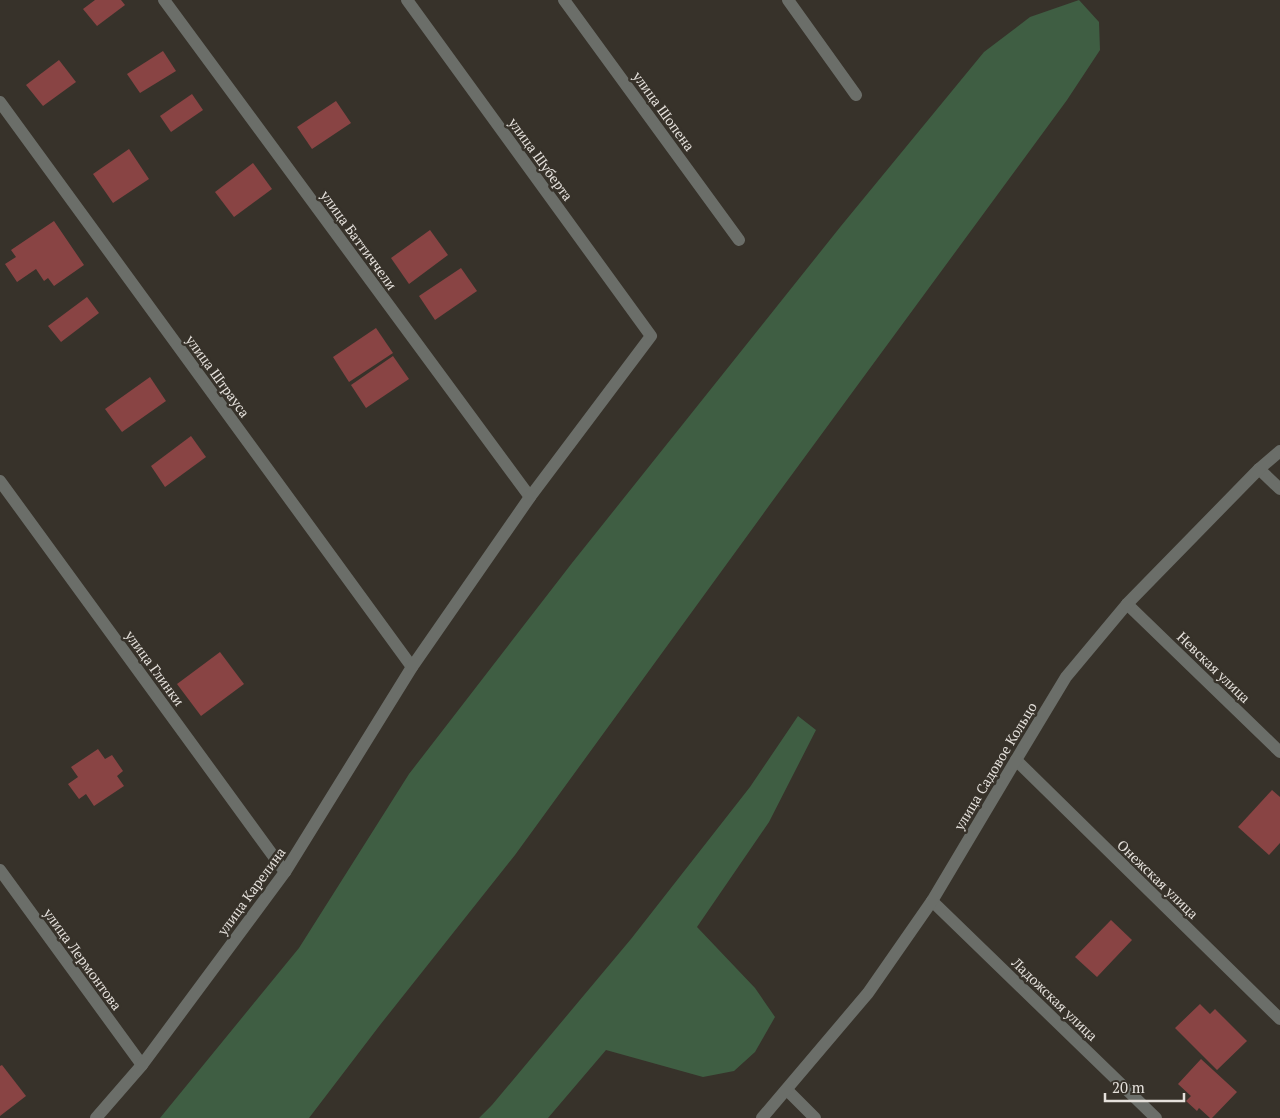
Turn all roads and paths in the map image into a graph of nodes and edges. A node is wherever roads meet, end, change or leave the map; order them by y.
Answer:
1 (164, 0) edge
2 (407, 0) edge
3 (564, 0) edge
4 (788, 0) edge
5 (856, 95) dead end
6 (0, 102) edge
7 (739, 240) dead end
8 (651, 336) joint
9 (1280, 451) edge
10 (1259, 469) junction
11 (0, 481) edge
12 (1280, 489) edge
13 (530, 497) junction
14 (1126, 604) junction
15 (412, 667) junction
16 (1280, 752) edge
17 (1016, 760) junction
18 (0, 870) edge
19 (285, 872) junction
20 (932, 901) junction
21 (1280, 1019) edge
22 (142, 1065) junction
23 (787, 1090) junction
24 (96, 1118) edge
25 (762, 1118) edge
26 (815, 1118) edge
27 (1156, 1118) edge

1 - 13 street, улица Баттиччели
2 - 8 street, улица Шуберта
3 - 7 street, улица Шопена
4 - 5 street
6 - 15 street, улица Штрауса
8 - 13 street, улица Карелина
9 - 10 street, улица Садовое Кольцо
10 - 12 street
10 - 14 street, улица Садовое Кольцо
11 - 19 street, улица Глинки
13 - 15 street, улица Карелина
14 - 16 street, Невская улица
14 - 17 street, улица Садовое Кольцо
15 - 19 street, улица Карелина
17 - 20 street, улица Садовое Кольцо
17 - 21 street, Онежская улица
18 - 22 street, улица Лермонтова
19 - 22 street, улица Карелина
20 - 23 street, улица Садовое Кольцо
20 - 27 street, Ладожская улица
22 - 24 street, улица Карелина
23 - 25 street, улица Садовое Кольцо
23 - 26 street

